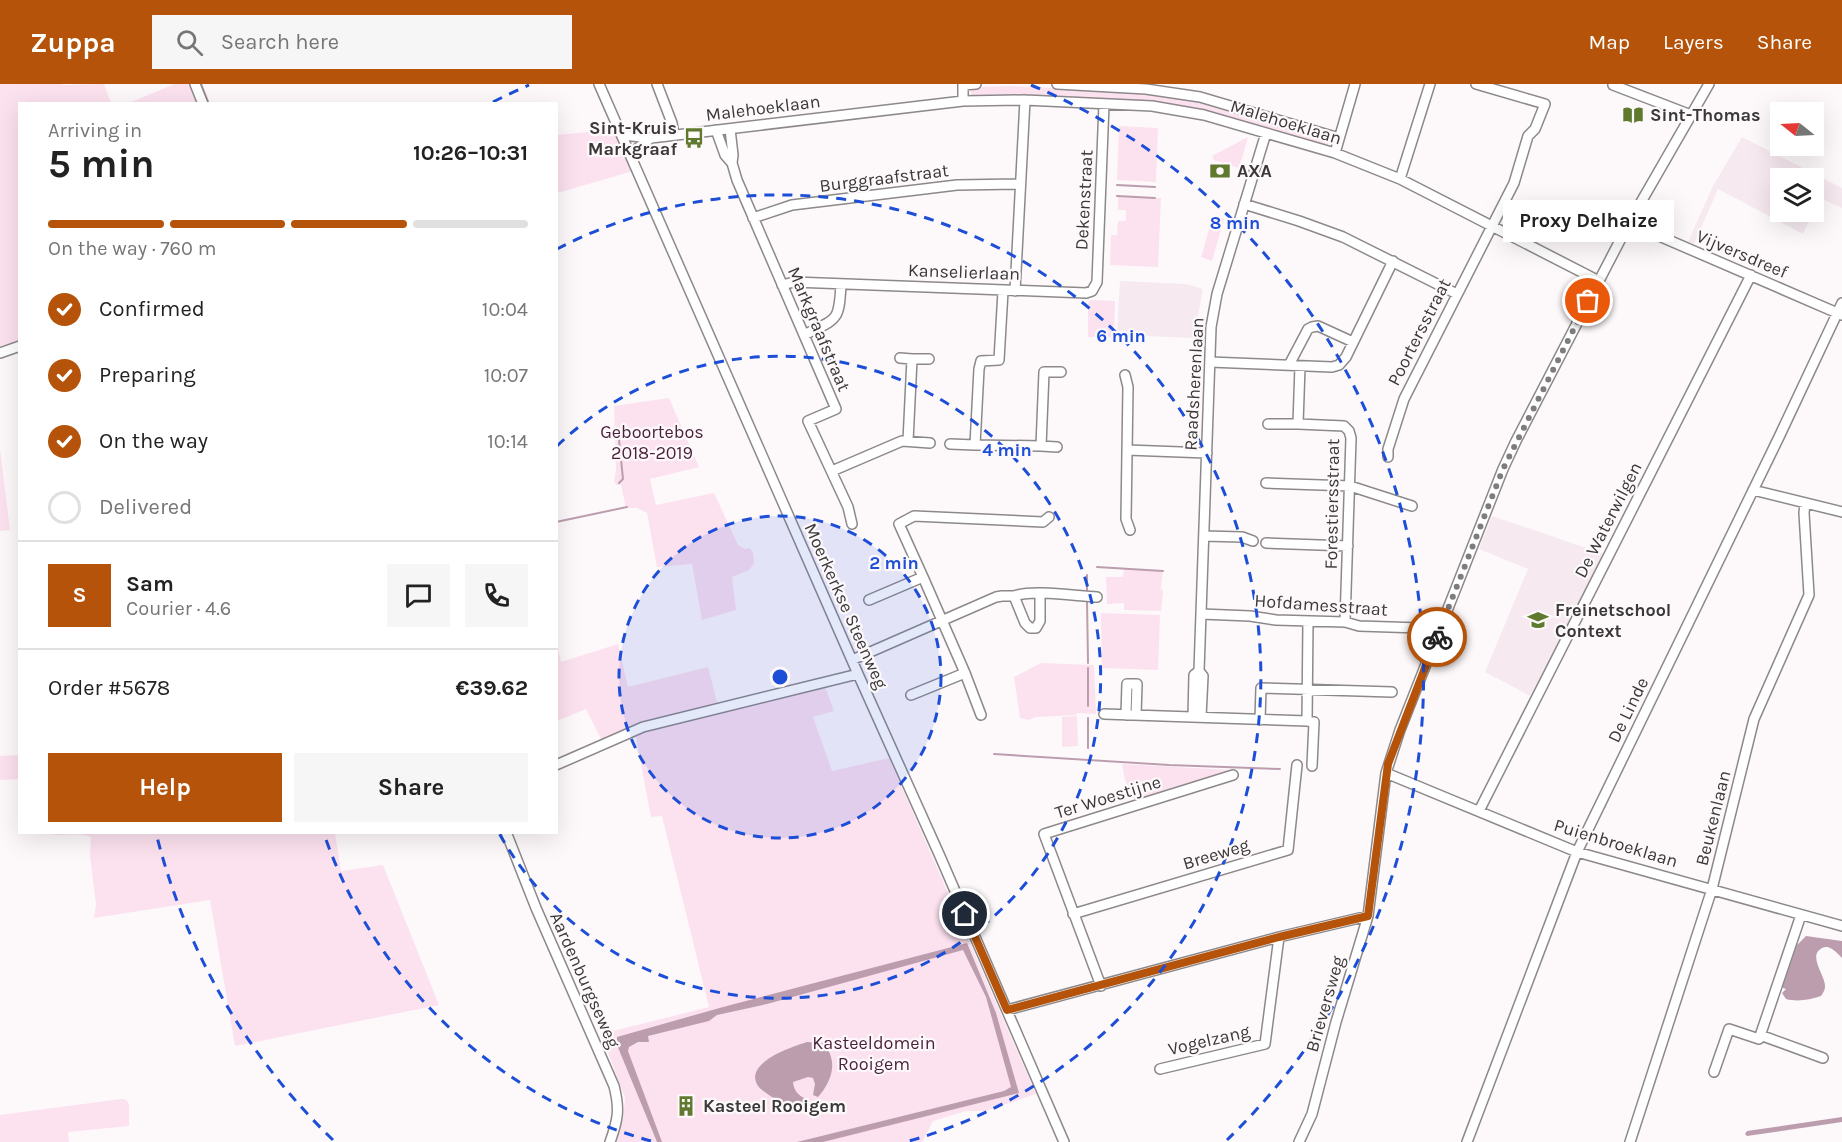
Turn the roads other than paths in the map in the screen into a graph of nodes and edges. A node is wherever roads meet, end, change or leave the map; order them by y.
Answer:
1 (195, 84) edge
2 (599, 84) edge
3 (657, 84) edge
4 (963, 84) edge
5 (976, 84) edge
6 (1057, 84) edge
7 (1354, 84) edge
8 (1430, 84) edge
9 (1476, 84) edge
10 (1709, 84) edge
11 (1613, 85) edge
12 (1503, 88) edge
13 (1025, 100) junction
14 (963, 101) junction
15 (202, 102) edge
16 (1104, 104) junction
17 (1690, 115) junction
18 (730, 129) junction
19 (716, 130) junction
20 (1266, 133) junction
21 (621, 135) junction
22 (674, 135) junction
23 (651, 138) junction
24 (1339, 138) junction
25 (1335, 153) junction
26 (630, 154) junction
27 (732, 164) junction
28 (1400, 179) junction
29 (1020, 184) junction
30 (1244, 204) junction
31 (753, 218) junction
32 (1629, 223) junction
33 (1492, 226) junction
34 (1394, 261) junction
35 (1751, 275) junction
36 (1599, 281) junction
37 (841, 284) junction
38 (782, 285) junction
39 (1004, 291) junction
40 (1015, 291) junction
41 (1086, 293) joint
42 (1457, 294) junction
43 (1842, 303) edge
44 (1839, 314) edge
45 (804, 335) junction
46 (1353, 342) junction
47 (18, 347) edge
48 (0, 353) edge
49 (900, 358) dead end
50 (912, 359) junction
51 (929, 359) dead end
52 (1210, 362) junction
53 (1289, 365) junction
54 (1300, 366) junction
55 (1061, 372) dead end
56 (1125, 375) dead end
57 (1268, 424) dead end
58 (1298, 424) junction
59 (908, 441) junction
60 (930, 443) dead end
61 (950, 444) dead end
62 (975, 445) junction
63 (1041, 447) junction
64 (1057, 447) dead end
65 (1127, 450) junction
66 (1207, 453) junction
67 (1388, 457) dead end
68 (832, 471) junction
69 (1266, 483) dead end
70 (1350, 486) junction
71 (1754, 490) junction
72 (1805, 503) junction
73 (1412, 506) dead end
74 (1842, 512) edge
75 (1049, 517) dead end
76 (852, 524) dead end
77 (1130, 530) dead end
78 (1204, 536) junction
79 (1253, 541) dead end
80 (1266, 543) dead end
81 (1348, 546) junction
82 (922, 577) junction
83 (1040, 594) junction
84 (1014, 596) junction
85 (1098, 597) dead end
86 (869, 600) dead end
87 (1201, 614) junction
88 (942, 621) junction
89 (1308, 621) junction
90 (1345, 622) junction
91 (1438, 635) junction
92 (852, 660) junction
93 (964, 673) junction
94 (858, 674) junction
95 (1308, 690) junction
96 (1392, 692) dead end
97 (911, 694) dead end
98 (1104, 714) dead end
99 (1126, 715) junction
100 (1136, 715) junction
101 (981, 716) dead end
102 (1197, 717) junction
103 (1260, 720) junction
104 (1307, 722) junction
105 (558, 764) edge
106 (1297, 765) dead end
107 (1312, 766) dead end
108 (1386, 773) junction
109 (1233, 775) dead end
110 (1479, 811) junction
111 (507, 834) edge
112 (1577, 852) junction
113 (1712, 889) junction
114 (1074, 915) junction
115 (1801, 915) junction
116 (1368, 916) junction
117 (1842, 926) edge
118 (1279, 937) junction
119 (1101, 986) junction
120 (1007, 1010) junction
121 (1761, 1035) junction
122 (1823, 1058) dead end
123 (1160, 1069) dead end
124 (1714, 1072) dead end
125 (610, 1142) edge
126 (1064, 1142) edge
127 (1299, 1142) edge
128 (1467, 1142) edge
129 (1630, 1142) edge

1 - 15 street
2 - 21 street, Moerkerkse Steenweg
3 - 22 street
4 - 5 street
4 - 14 street
6 - 24 street, Malehoeklaan
7 - 24 street
8 - 28 street
9 - 12 street
10 - 17 street, Brieversweg
11 - 17 street
12 - 33 street, Poortersstraat
13 - 14 street, Malehoeklaan
13 - 16 street, Malehoeklaan
13 - 29 street
14 - 18 street, Malehoeklaan
16 - 20 street, Malehoeklaan
16 - 41 street, Dekenstraat
17 - 32 street, Brieversweg
18 - 19 street, Malehoeklaan
18 - 27 street, Markgraafstraat
19 - 22 street, Malehoeklaan
19 - 27 street, Markgraafstraat
20 - 25 street, Malehoeklaan
20 - 30 street, Raadsherenlaan
21 - 23 street, Malehoeklaan
21 - 26 street, Moerkerkse Steenweg
22 - 23 street, Malehoeklaan
23 - 26 street, Malehoeklaan
24 - 25 street
25 - 28 street, Malehoeklaan
26 - 92 street, Moerkerkse Steenweg
27 - 31 street, Markgraafstraat
28 - 33 street, Malehoeklaan
29 - 31 street, Burggraafstraat
29 - 40 street
30 - 34 street
30 - 52 street, Raadsherenlaan
31 - 38 street, Markgraafstraat
32 - 35 street, Vijversdreef
32 - 36 street, Brieversweg
33 - 36 street, Malehoeklaan
33 - 42 street, Poortersstraat
34 - 42 street
34 - 46 street
35 - 44 street, Vijversdreef
35 - 110 street, De Waterwilgen
36 - 91 street, Brieversweg
37 - 38 street, Kanselierlaan
37 - 39 street, Kanselierlaan
37 - 45 street
38 - 45 street, Markgraafstraat
39 - 40 street, Kanselierlaan
39 - 62 street
40 - 41 street, Kanselierlaan
42 - 67 street, Poortersstraat
43 - 44 street, De Linde
44 - 71 street, De Linde
45 - 68 street, Markgraafstraat
46 - 53 street
46 - 54 street
47 - 48 street
49 - 50 street
50 - 51 street
50 - 59 street
52 - 53 street
52 - 66 street, Raadsherenlaan
53 - 54 street
54 - 58 street
55 - 63 street
56 - 65 street
57 - 58 street
58 - 70 street, Forestiersstraat
59 - 60 street
59 - 68 street
61 - 62 street
62 - 63 street
63 - 64 street
65 - 66 street
65 - 77 street
66 - 78 street, Raadsherenlaan
68 - 76 street, Markgraafstraat
69 - 70 street
70 - 73 street
70 - 81 street, Forestiersstraat
71 - 72 street
71 - 112 street, De Linde
72 - 74 street
72 - 113 street, Beukenlaan
75 - 82 street
78 - 79 street
78 - 87 street, Raadsherenlaan
80 - 81 street
81 - 90 street, Forestiersstraat
82 - 86 street
82 - 88 street
83 - 84 street
83 - 84 street
83 - 85 street
84 - 88 street
87 - 89 street, Hofdamesstraat
87 - 102 street, Raadsherenlaan
88 - 92 street
88 - 93 street
89 - 90 street, Hofdamesstraat
89 - 95 street
90 - 91 street, Hofdamesstraat
91 - 108 street, Brieversweg
92 - 94 street, Moerkerkse Steenweg
93 - 97 street
93 - 101 street
94 - 105 street
94 - 120 street, Moerkerkse Steenweg
95 - 96 street
95 - 103 street
95 - 104 street
98 - 99 street
99 - 100 street
99 - 100 street
100 - 102 street
102 - 103 street
103 - 104 street
104 - 107 street
106 - 114 street, Breeweg
108 - 110 street, Puienbroeklaan
108 - 116 street, Brieversweg
109 - 114 street, Ter Woestijne
110 - 112 street, Puienbroeklaan
111 - 125 street, Aardenburgseweg
112 - 113 street, Puienbroeklaan
112 - 128 street, De Linde
113 - 115 street, Puienbroeklaan
113 - 129 street, Beukenlaan
114 - 119 street, Ter Woestijne
115 - 117 street, Puienbroeklaan
115 - 121 street
116 - 118 street
116 - 127 street, Brieversweg
118 - 119 street
118 - 123 street, Vogelzang
119 - 120 street
120 - 126 street, Moerkerkse Steenweg
121 - 122 street
121 - 124 street

